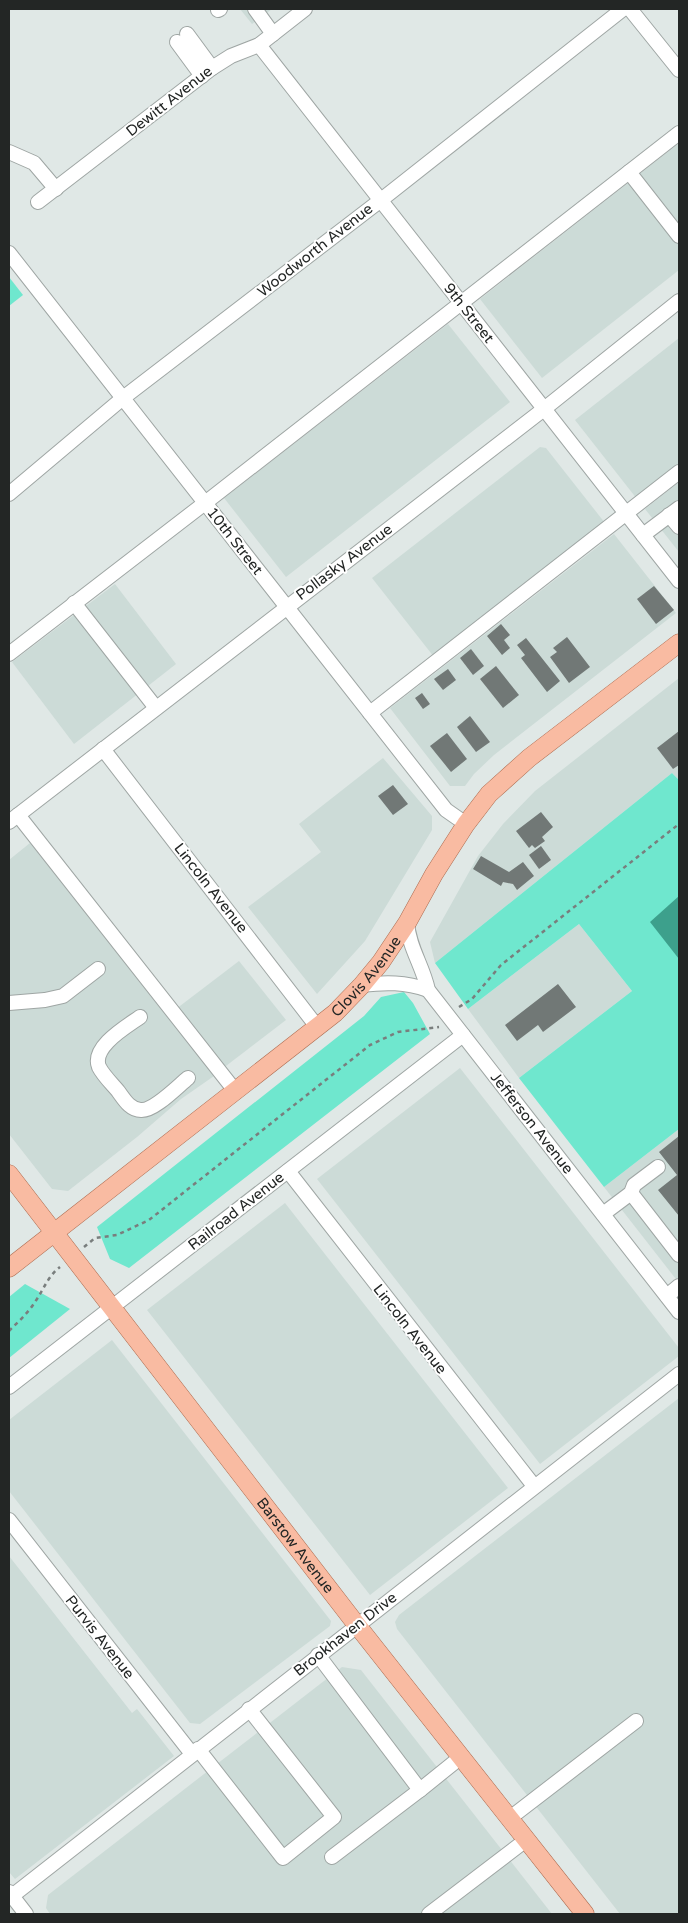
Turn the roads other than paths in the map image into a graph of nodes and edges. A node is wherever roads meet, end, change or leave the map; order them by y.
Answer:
1 (255, 9) edge
2 (305, 9) edge
3 (623, 9) edge
4 (630, 9) edge
5 (273, 34) junction
6 (182, 38) dead end
7 (259, 44) junction
8 (679, 70) edge
9 (207, 72) junction
10 (679, 133) edge
11 (9, 152) edge
12 (629, 172) junction
13 (56, 189) junction
14 (381, 200) junction
15 (38, 202) dead end
16 (679, 236) edge
17 (9, 253) edge
18 (679, 301) edge
19 (461, 303) junction
20 (123, 398) junction
21 (544, 409) junction
22 (679, 472) edge
23 (9, 494) edge
24 (205, 503) junction
25 (674, 511) edge
26 (626, 513) junction
27 (679, 527) edge
28 (643, 535) junction
29 (679, 581) edge
30 (74, 603) junction
31 (286, 606) junction
32 (679, 643) edge
33 (9, 654) edge
34 (156, 708) junction
35 (370, 713) junction
36 (103, 748) junction
37 (13, 818) edge
38 (466, 824) junction
39 (408, 923) junction
40 (98, 969) dead end
41 (362, 985) junction
42 (428, 990) junction
43 (9, 1003) edge
44 (140, 1017) dead end
45 (318, 1028) junction
46 (463, 1035) junction
47 (188, 1078) dead end
48 (236, 1092) junction
49 (658, 1168) dead end
50 (288, 1171) junction
51 (9, 1174) edge
52 (631, 1193) junction
53 (603, 1214) junction
54 (54, 1232) junction
55 (679, 1255) edge
56 (9, 1268) edge
57 (679, 1286) edge
58 (667, 1296) junction
59 (112, 1307) junction
60 (679, 1312) edge
61 (679, 1374) edge
62 (9, 1387) edge
63 (534, 1486) junction
64 (9, 1520) edge
65 (356, 1624) junction
66 (318, 1655) junction
67 (249, 1710) junction
68 (636, 1721) dead end
69 (195, 1752) junction
70 (461, 1757) junction
71 (420, 1790) junction
72 (510, 1818) junction
73 (526, 1840) junction
74 (332, 1857) dead end
75 (10, 1894) edge
76 (26, 1914) edge
77 (429, 1914) edge
78 (585, 1914) edge

1 - 5 street
2 - 5 street, Dewitt Avenue
3 - 14 street, Woodworth Avenue
4 - 8 street
5 - 7 street, Dewitt Avenue
6 - 9 street
7 - 9 street, Dewitt Avenue
7 - 14 street, 9th Street
9 - 13 street, Dewitt Avenue
10 - 12 street
11 - 13 street
12 - 16 street
12 - 19 street
13 - 15 street, Dewitt Avenue
14 - 19 street, 9th Street
14 - 20 street, Woodworth Avenue
17 - 20 street, 10th Street
18 - 21 street, Pollasky Avenue
19 - 21 street, 9th Street
19 - 24 street
20 - 23 street, Woodworth Avenue
20 - 24 street, 10th Street
21 - 26 street, 9th Street
21 - 31 street, Pollasky Avenue
22 - 26 street
24 - 30 street
24 - 31 street, 10th Street
25 - 27 street
25 - 28 street
26 - 28 street, 9th Street
26 - 35 street
28 - 29 street, 9th Street
30 - 33 street
30 - 34 street
31 - 34 street, Pollasky Avenue
31 - 35 street, 10th Street
32 - 38 main road, Clovis Avenue
34 - 36 street, Pollasky Avenue
35 - 38 street, 10th Street
36 - 37 street, Pollasky Avenue
36 - 45 street, Lincoln Avenue
37 - 48 street
38 - 39 main road, Clovis Avenue
39 - 41 main road, Clovis Avenue
39 - 42 street, Jefferson Avenue
40 - 43 street
41 - 42 street
41 - 45 main road, Clovis Avenue
42 - 46 street, Jefferson Avenue
44 - 47 street
45 - 48 main road, Clovis Avenue
46 - 50 street, Railroad Avenue
46 - 53 street, Jefferson Avenue
48 - 54 main road, Clovis Avenue
49 - 52 street
50 - 59 street, Railroad Avenue
50 - 63 street, Lincoln Avenue
51 - 54 main road, Barstow Avenue
52 - 53 street
52 - 55 street
53 - 58 street, Jefferson Avenue
54 - 56 main road, Clovis Avenue
54 - 59 main road, Barstow Avenue
57 - 58 street
58 - 60 street, Jefferson Avenue
59 - 62 street, Railroad Avenue
59 - 65 main road, Barstow Avenue
61 - 63 street, Brookhaven Drive
63 - 65 street, Brookhaven Drive
64 - 69 street, Purvis Avenue
65 - 66 street, Brookhaven Drive
65 - 70 main road, Barstow Avenue
66 - 67 street, Brookhaven Drive
66 - 71 street
67 - 69 street, Brookhaven Drive
67 - 69 street, Purvis Avenue
68 - 72 street
69 - 75 street, Brookhaven Drive
70 - 71 street
70 - 72 main road, Barstow Avenue
71 - 74 street
72 - 73 main road, Barstow Avenue
73 - 77 street
73 - 78 main road, Barstow Avenue
75 - 76 street

